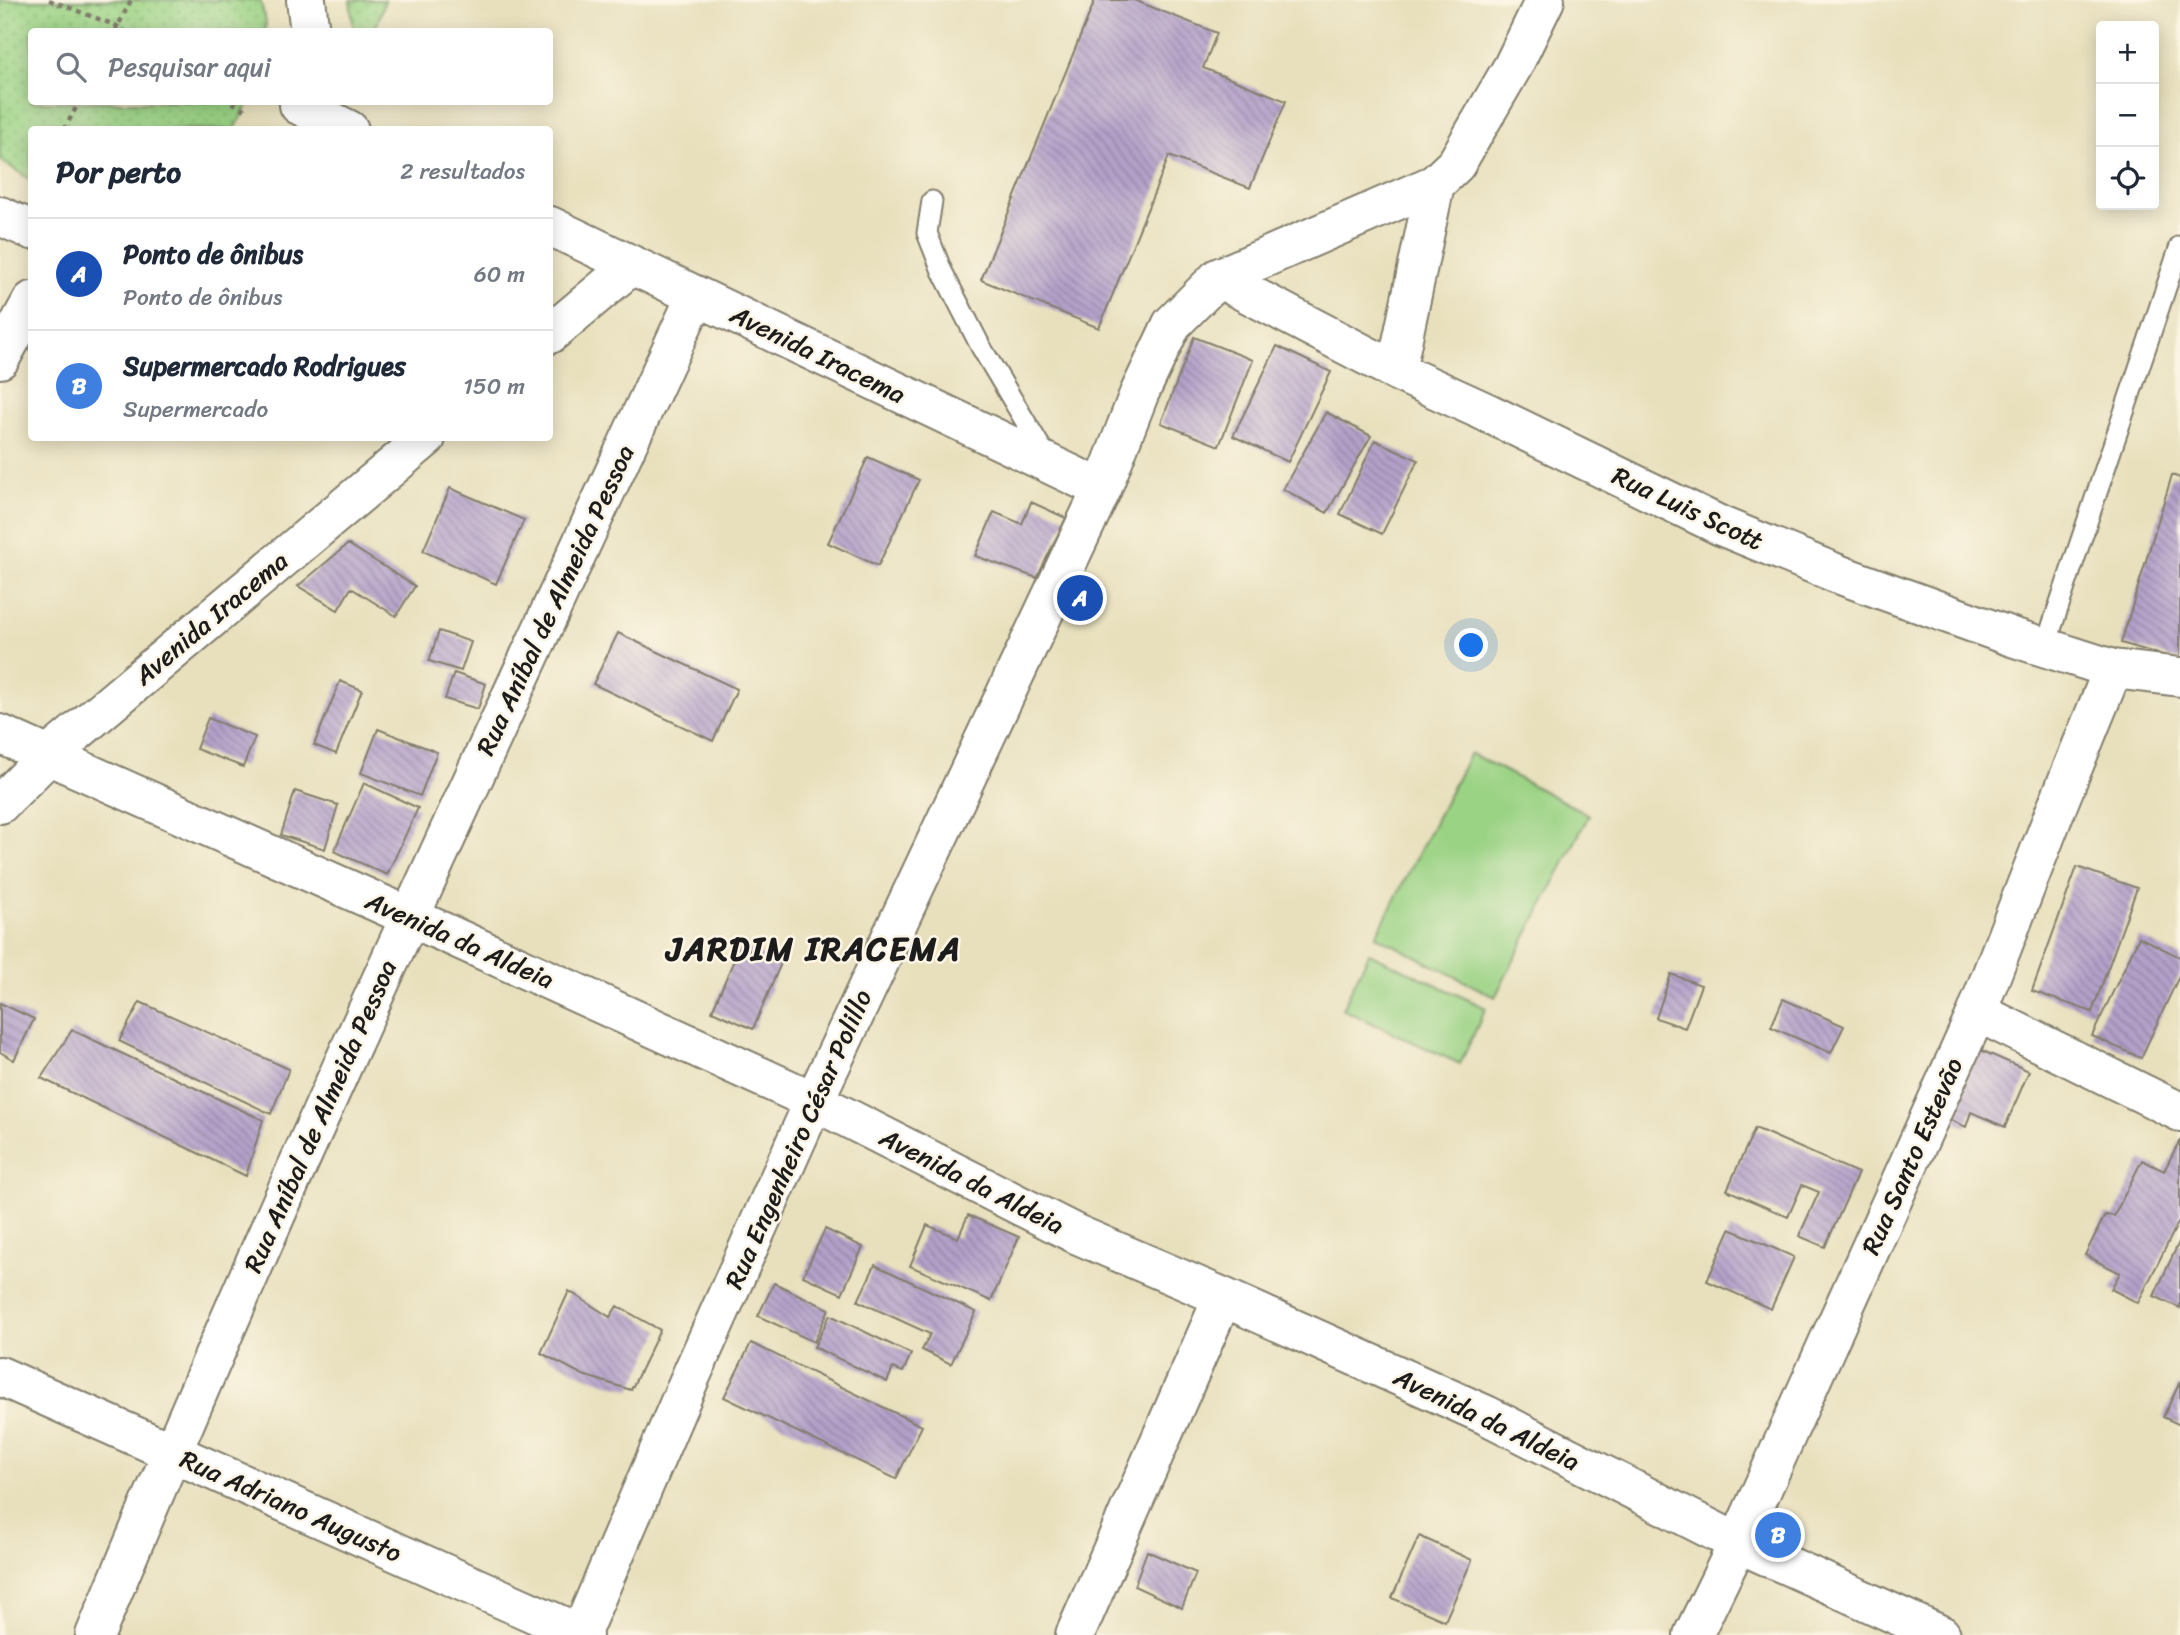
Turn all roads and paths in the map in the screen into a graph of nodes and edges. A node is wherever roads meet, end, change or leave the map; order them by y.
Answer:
1 (48, 0) edge
2 (131, 0) edge
3 (306, 0) edge
4 (1545, 0) edge
5 (114, 28) edge
6 (117, 28) edge
7 (310, 28) edge
8 (77, 105) edge
9 (237, 105) edge
10 (245, 110) dead end
11 (295, 112) edge
12 (66, 126) edge
13 (337, 126) edge
14 (1435, 184) junction
15 (932, 201) dead end
16 (0, 216) edge
17 (553, 227) edge
18 (28, 228) edge
19 (2180, 246) edge
20 (632, 265) junction
21 (1218, 278) junction
22 (696, 296) junction
23 (28, 308) edge
24 (553, 331) edge
25 (0, 359) edge
26 (1396, 371) junction
27 (422, 441) edge
28 (1052, 466) junction
29 (1102, 489) junction
30 (2045, 647) junction
31 (2113, 669) junction
32 (2180, 677) edge
33 (0, 734) edge
34 (48, 756) junction
35 (0, 804) edge
36 (408, 916) junction
37 (1977, 1012) junction
38 (814, 1101) junction
39 (2180, 1112) edge
40 (1223, 1297) junction
41 (0, 1376) edge
42 (171, 1452) junction
43 (1738, 1543) junction
44 (95, 1635) edge
45 (581, 1635) edge
46 (1075, 1635) edge
47 (1693, 1635) edge
48 (1941, 1635) edge

1 - 5 path
2 - 6 path
3 - 7 street
4 - 14 street
8 - 12 path
9 - 10 path
11 - 13 street
14 - 21 street
14 - 26 street
15 - 28 lane
16 - 18 street
17 - 20 street, Avenida Iracema
19 - 30 lane
20 - 22 street, Avenida Iracema
20 - 24 street
21 - 26 street, Rua Luis Scott
21 - 29 street, Rua Engenheiro César Polillo
22 - 28 street, Avenida Iracema
22 - 36 street, Rua Aníbal de Almeida Pessoa
23 - 25 street
26 - 30 street, Rua Luis Scott
27 - 34 street, Avenida Iracema
28 - 29 street, Avenida Iracema
29 - 38 street, Rua Engenheiro César Polillo
30 - 31 street, Rua Luis Scott
31 - 32 street, Rua Luis Scott
31 - 37 street, Rua Santo Estevão
33 - 34 street, Avenida da Aldeia
34 - 35 street, Avenida Iracema
34 - 36 street, Avenida da Aldeia
36 - 38 street, Avenida da Aldeia
36 - 42 street, Rua Aníbal de Almeida Pessoa
37 - 39 street
37 - 43 street, Rua Santo Estevão
38 - 40 street, Avenida da Aldeia
38 - 45 street, Rua Engenheiro César Polillo
40 - 43 street, Avenida da Aldeia
40 - 46 street
41 - 42 street, Rua Adriano Augusto
42 - 44 street, Rua Aníbal de Almeida Pessoa
42 - 45 street, Rua Adriano Augusto
43 - 47 street, Rua Santo Estevão
43 - 48 street, Avenida da Aldeia

